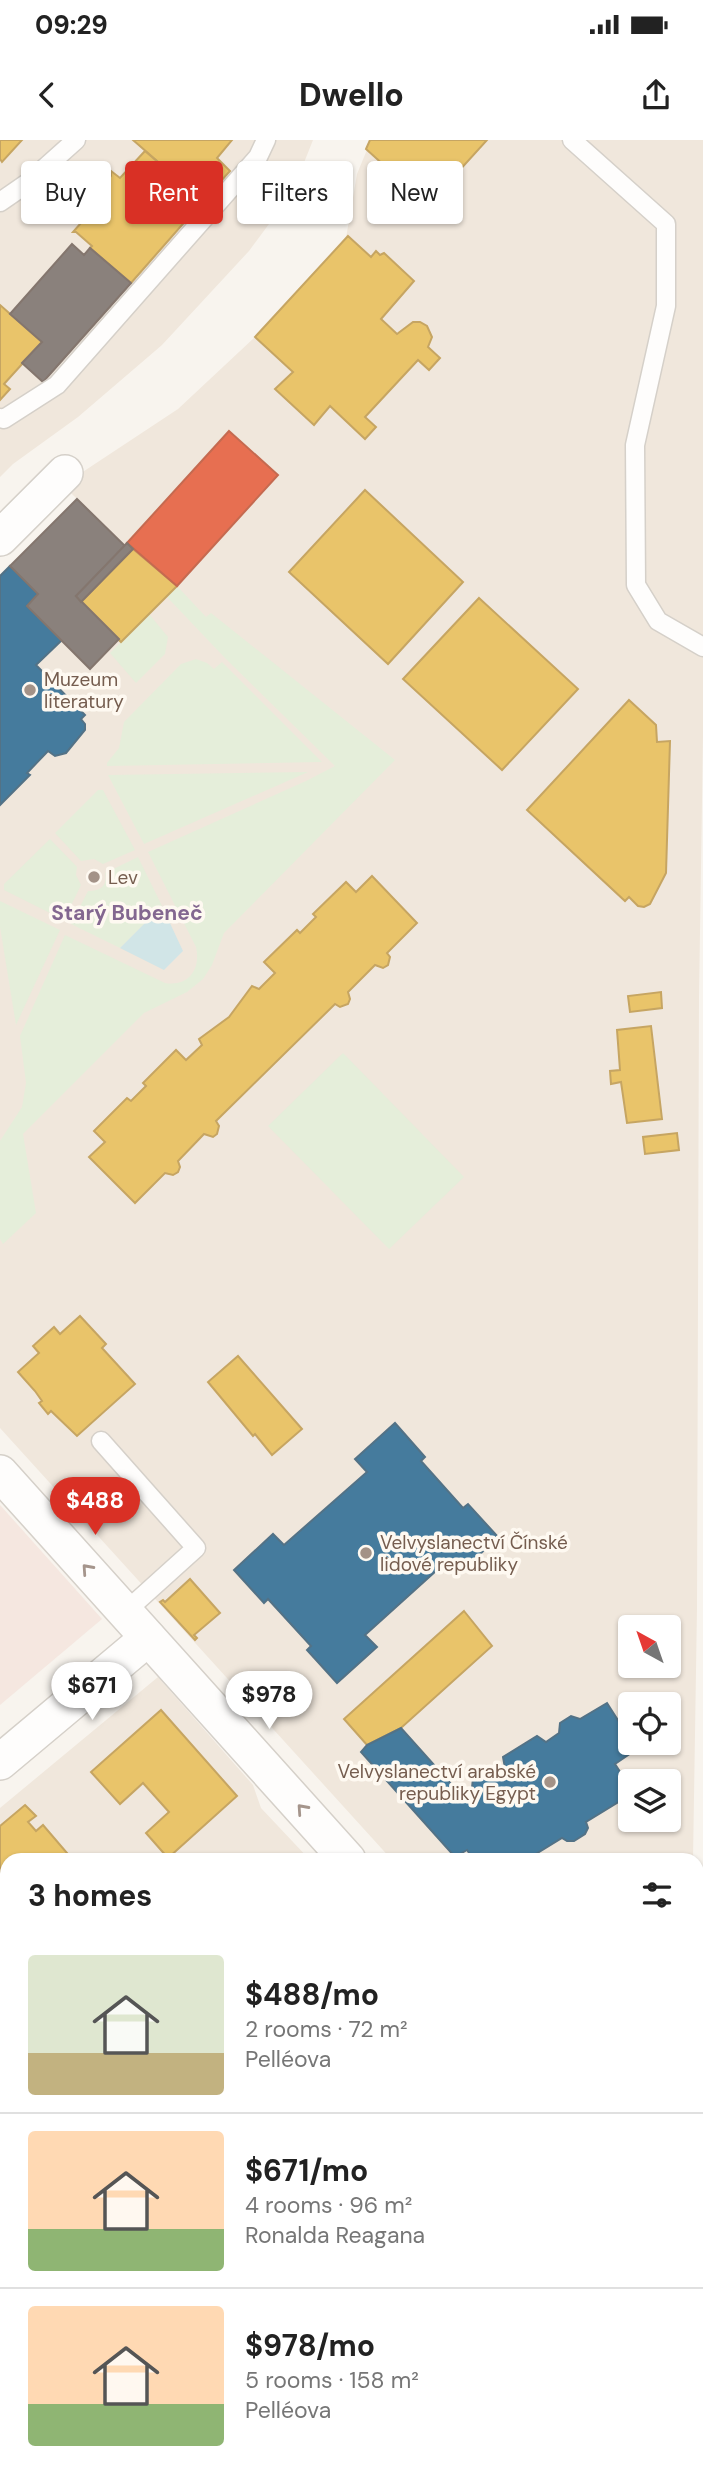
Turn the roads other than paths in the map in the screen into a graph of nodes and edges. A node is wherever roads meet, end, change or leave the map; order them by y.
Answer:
1 (76, 140) edge
2 (266, 140) edge
3 (572, 140) edge
4 (0, 202) edge
5 (0, 418) edge
6 (65, 473) dead end
7 (0, 538) edge
8 (703, 648) edge
9 (101, 1441) dead end
10 (0, 1473) edge
11 (124, 1612) junction
12 (149, 1638) junction
13 (0, 1762) edge
14 (342, 1853) edge

1 - 4 lane
2 - 5 lane
3 - 8 lane
6 - 7 street
9 - 11 lane
11 -> 10 street
11 - 12 street
12 - 13 street
14 -> 12 street

